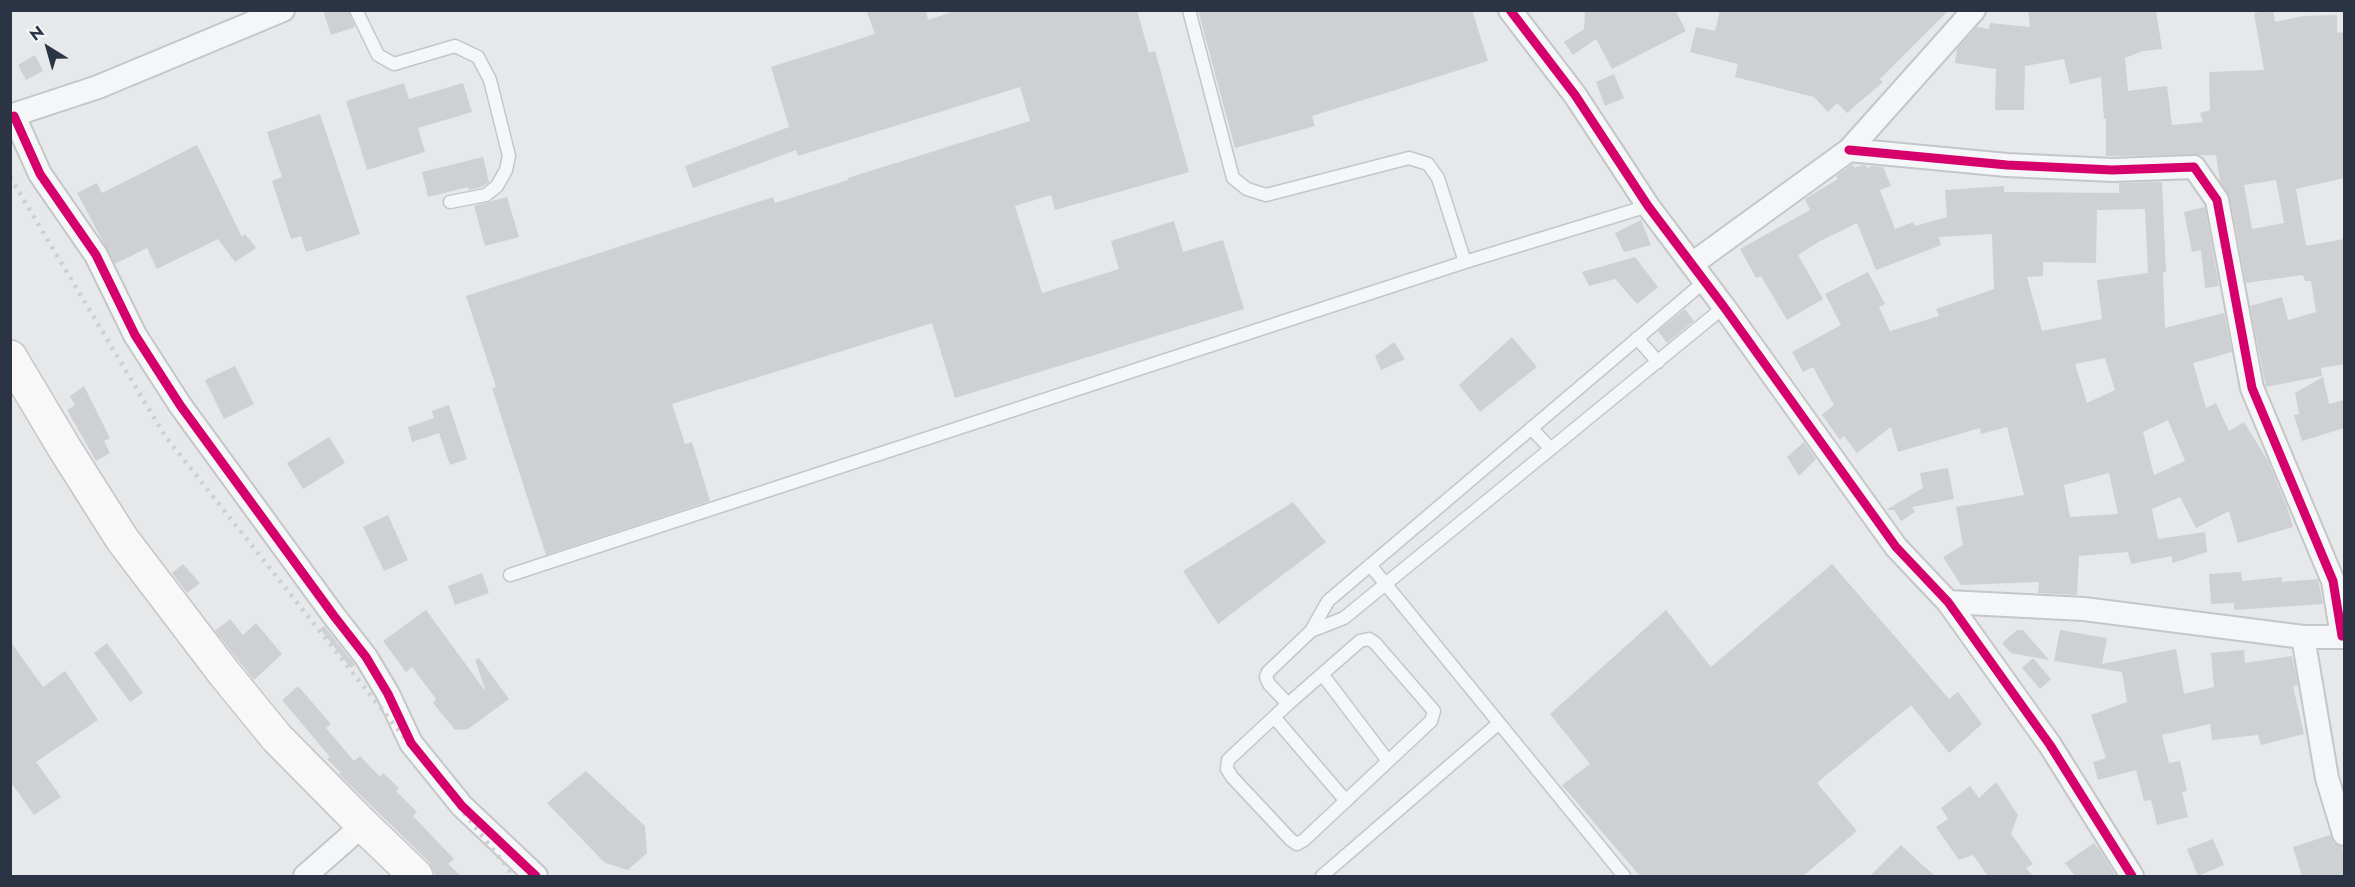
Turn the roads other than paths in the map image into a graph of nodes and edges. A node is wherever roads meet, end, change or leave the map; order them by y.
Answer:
1 (283, 10) edge
2 (356, 10) edge
3 (1189, 10) edge
4 (1510, 10) edge
5 (1974, 10) edge
6 (12, 116) edge
7 (1849, 150) junction
8 (450, 202) dead end
9 (1648, 206) junction
10 (1465, 262) junction
11 (1698, 273) junction
12 (1724, 307) junction
13 (1637, 338) junction
14 (10, 357) edge
15 (1658, 362) junction
16 (1532, 428) junction
17 (1551, 449) junction
18 (1370, 566) junction
19 (510, 575) dead end
20 (1385, 585) junction
21 (1948, 602) junction
22 (1311, 631) junction
23 (2343, 637) edge
24 (2303, 638) junction
25 (1322, 674) junction
26 (1288, 704) junction
27 (1274, 717) junction
28 (1499, 723) junction
29 (1388, 761) junction
30 (1346, 801) junction
31 (363, 825) junction
32 (2344, 834) edge
33 (305, 876) edge
34 (416, 876) edge
35 (536, 876) edge
36 (1322, 876) edge
37 (1624, 876) edge
38 (2132, 876) edge

1 - 6 street
2 - 8 lane
3 - 10 lane
4 - 9 street
5 - 7 street
6 - 35 street
7 - 11 street
7 - 23 street
9 - 10 lane
9 - 11 street
10 - 19 lane
11 - 12 street
11 - 13 lane
12 - 15 lane
12 - 21 street
13 - 15 lane
13 - 16 lane
14 - 31 street
15 - 17 lane
16 - 17 lane
16 - 18 lane
17 - 20 lane
18 - 20 lane
18 - 22 lane
20 - 22 lane
20 - 28 lane
21 - 24 street
21 - 38 street
22 - 26 lane
23 - 24 street
24 - 32 street
25 - 26 lane
25 - 29 lane
25 - 29 lane
26 - 27 lane
27 - 30 lane
27 - 30 lane
28 - 36 lane
28 - 37 lane
29 - 30 lane
31 - 33 street
31 - 34 street

